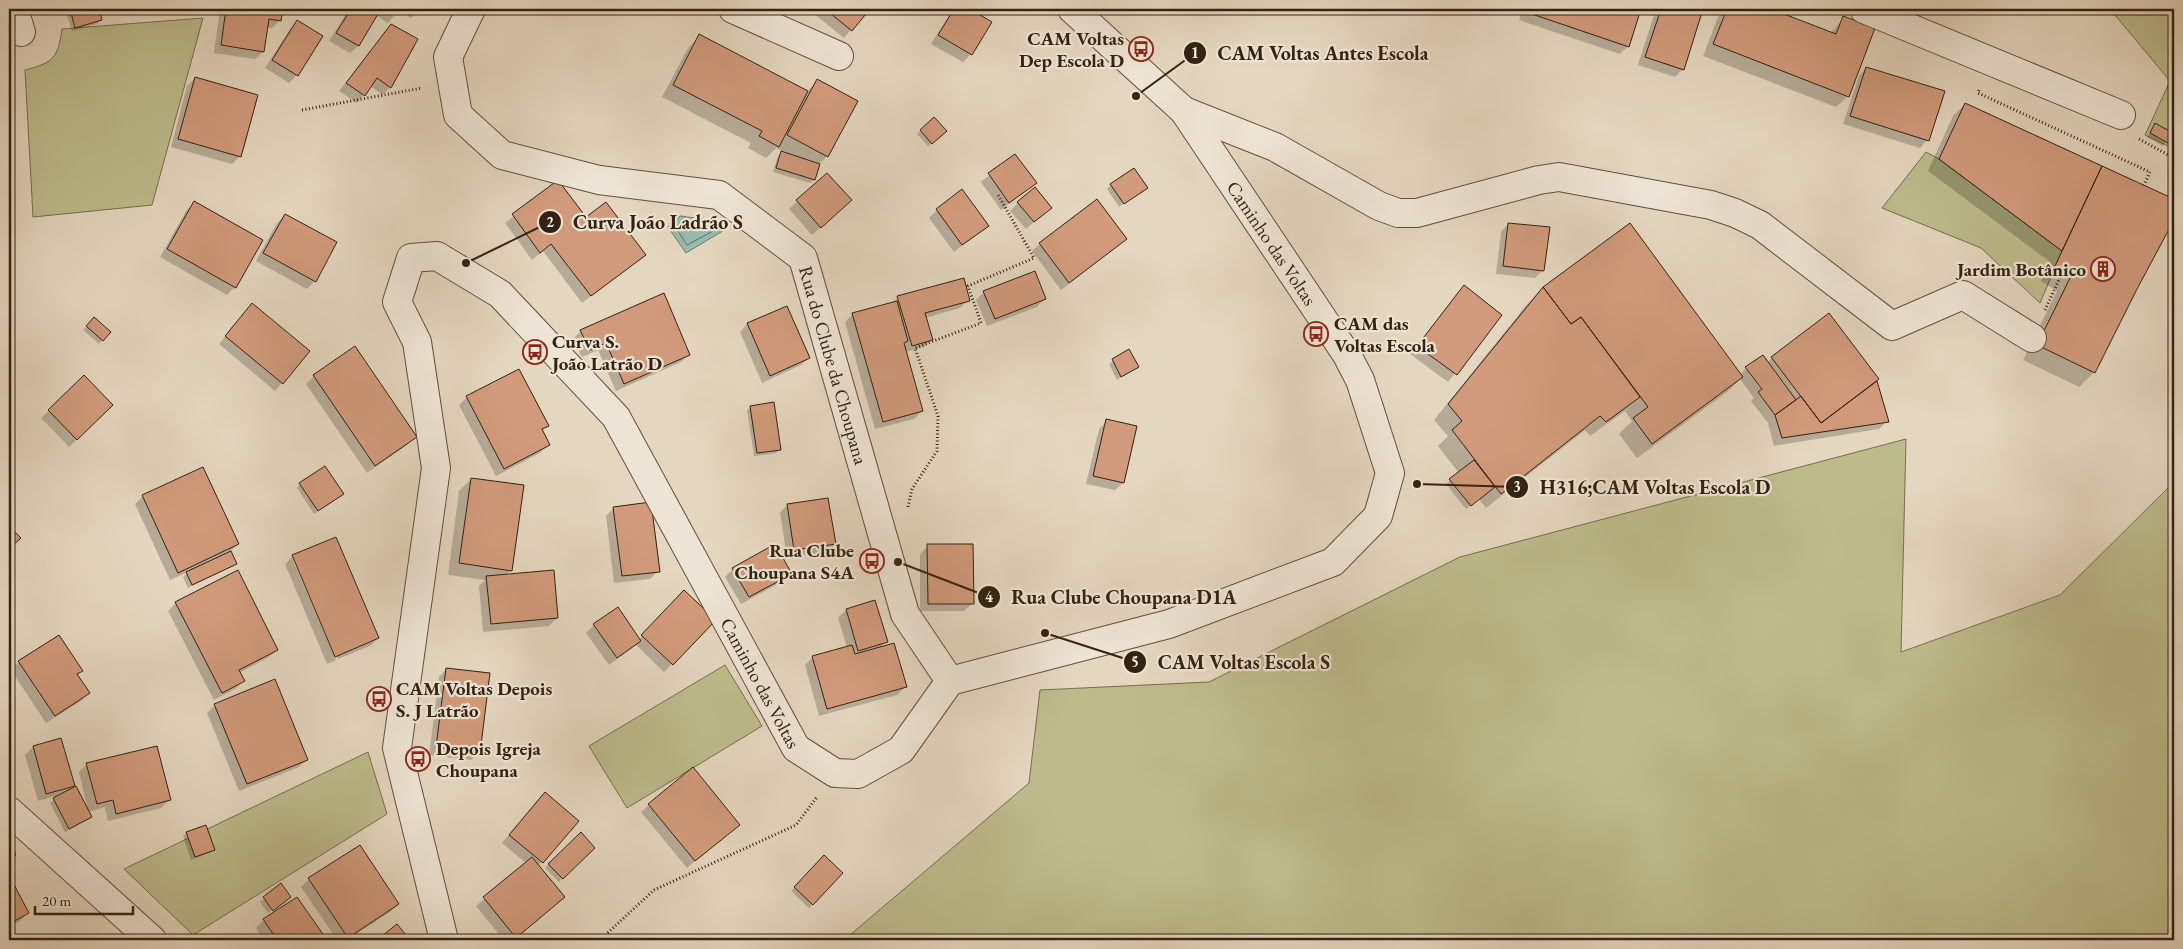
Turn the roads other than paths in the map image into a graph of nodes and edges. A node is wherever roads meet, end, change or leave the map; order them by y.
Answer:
1 (471, 9) edge
2 (732, 9) edge
3 (1072, 9) edge
4 (1864, 9) edge
5 (839, 56) dead end
6 (1184, 111) junction
7 (2121, 115) dead end
8 (2032, 338) road end
9 (950, 681) junction
10 (9, 811) edge
11 (152, 940) edge
12 (444, 940) edge

1 - 9 street, Rua do Clube da Choupana
2 - 5 street
3 - 6 street, Caminho das Voltas
4 - 7 street
6 - 8 street
6 - 9 street, Caminho das Voltas
9 - 12 street, Caminho das Voltas
10 - 11 street

